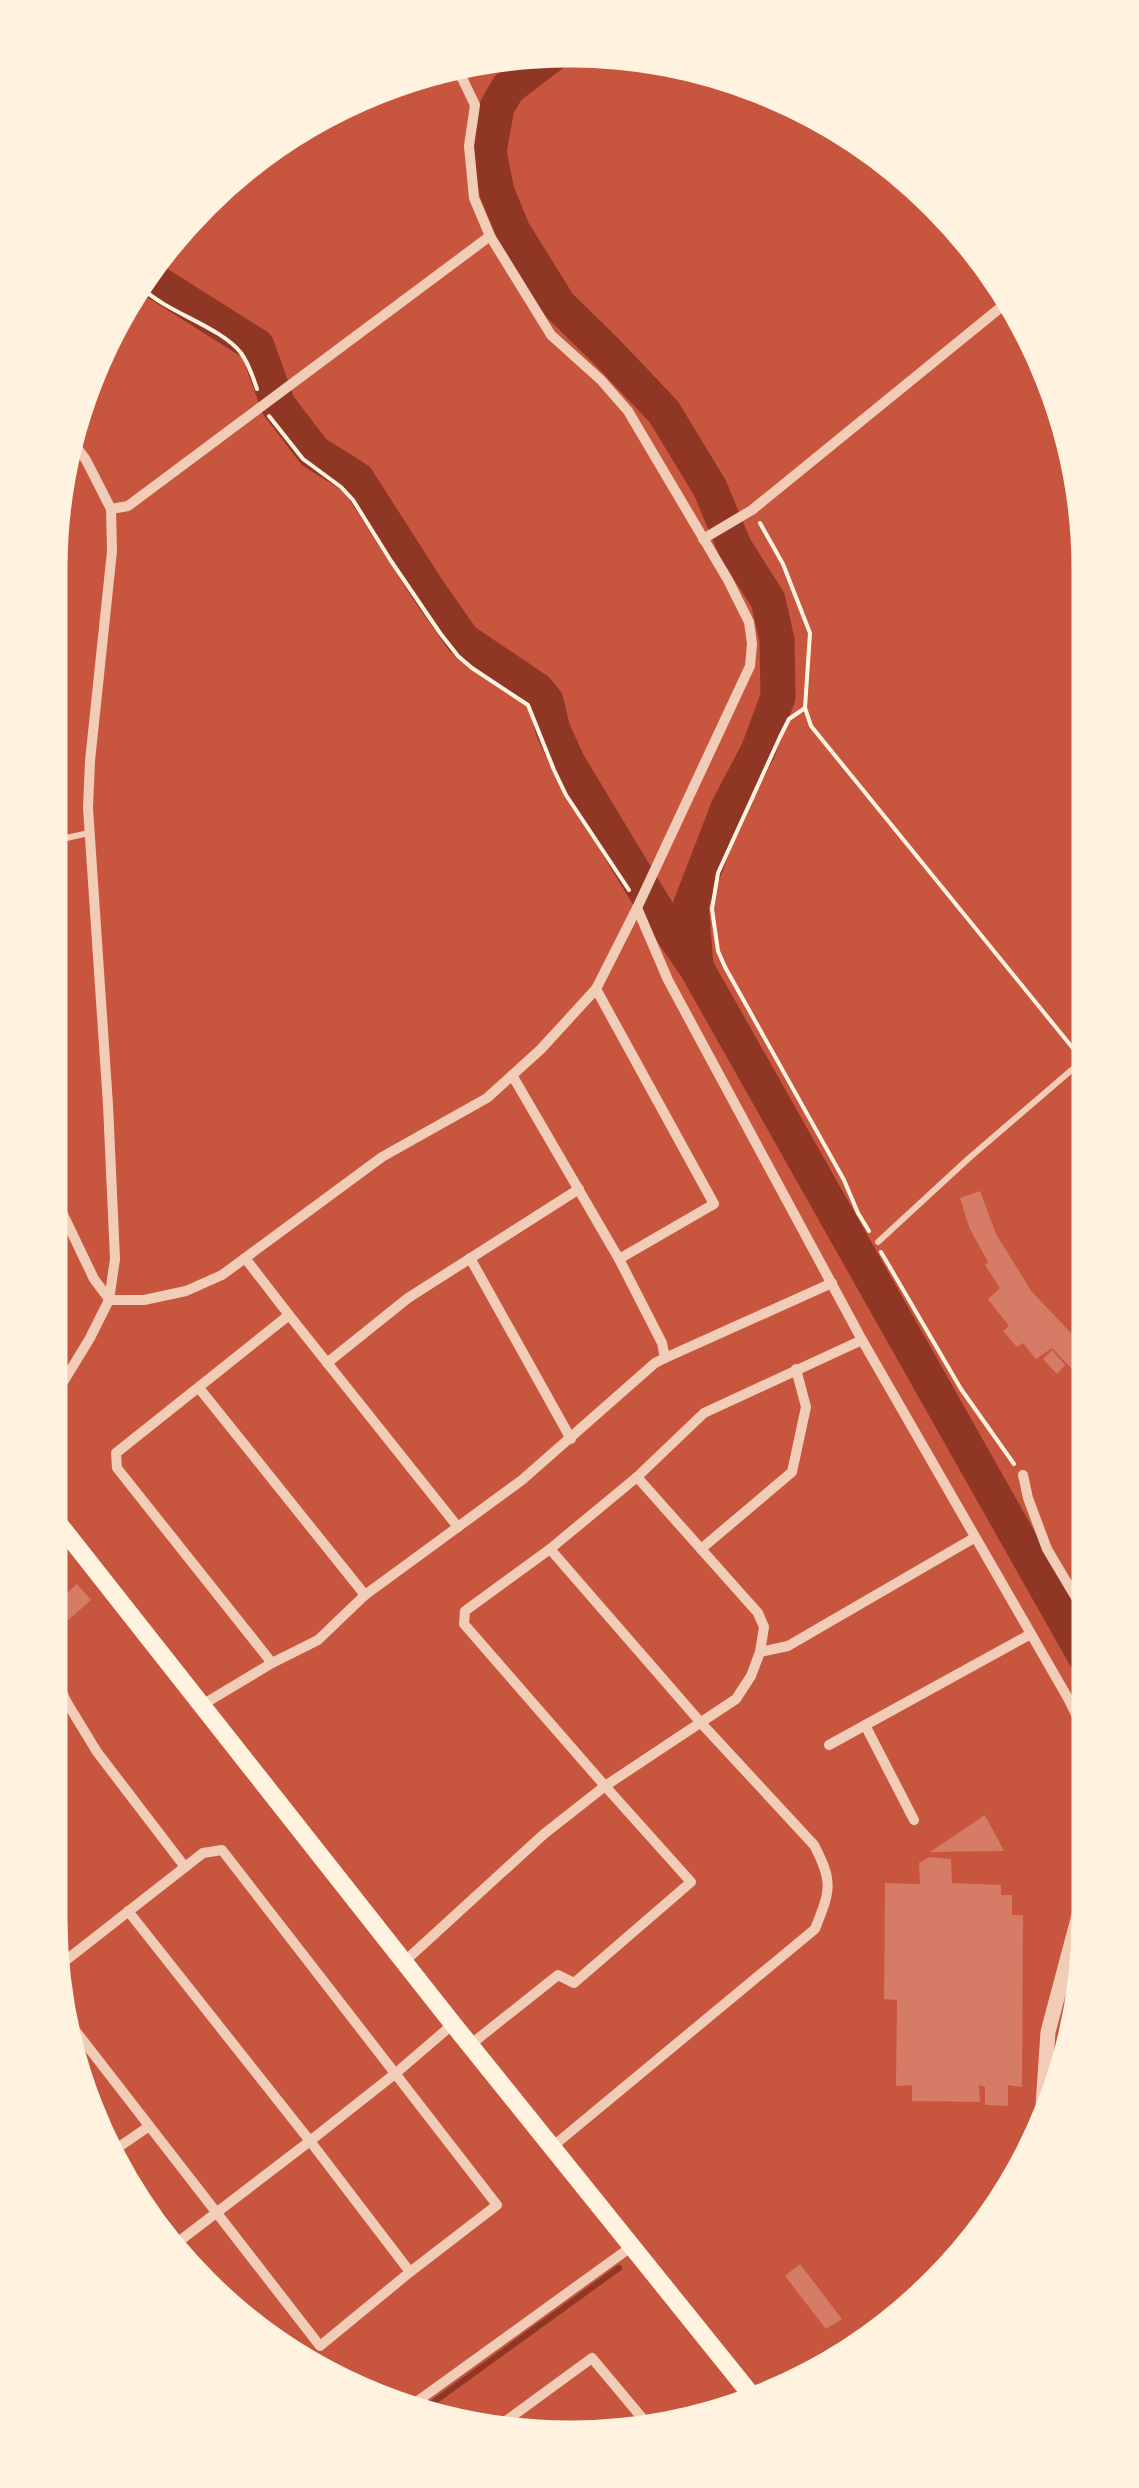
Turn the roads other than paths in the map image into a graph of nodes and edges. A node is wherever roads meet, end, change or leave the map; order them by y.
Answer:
1 (461, 77) edge
2 (490, 236) junction
3 (1000, 308) edge
4 (79, 451) edge
5 (110, 509) junction
6 (706, 538) junction
7 (89, 834) junction
8 (65, 839) edge
9 (639, 905) junction
10 (596, 988) junction
11 (1074, 1068) edge
12 (512, 1075) junction
13 (579, 1189) junction
14 (65, 1218) edge
15 (878, 1242) road end
16 (244, 1258) junction
17 (470, 1258) junction
18 (619, 1259) junction
19 (832, 1283) junction
20 (110, 1300) junction
21 (289, 1316) junction
22 (862, 1340) junction
23 (665, 1358) junction
24 (327, 1363) junction
25 (796, 1369) junction
26 (65, 1378) edge
27 (199, 1388) junction
28 (571, 1439) junction
29 (1023, 1475) road end
30 (636, 1477) junction
31 (458, 1527) junction
32 (65, 1532) edge
33 (974, 1538) junction
34 (550, 1549) junction
35 (701, 1550) junction
36 (365, 1595) junction
37 (1074, 1597) edge
38 (1029, 1634) junction
39 (760, 1652) junction
40 (272, 1663) junction
41 (66, 1701) edge
42 (202, 1705) junction
43 (1074, 1710) edge
44 (702, 1724) junction
45 (865, 1724) junction
46 (829, 1745) dead end
47 (604, 1786) junction
48 (914, 1820) dead end
49 (185, 1867) junction
50 (128, 1911) junction
51 (1073, 1936) edge
52 (67, 1959) edge
53 (405, 1961) junction
54 (453, 2024) junction
55 (79, 2036) edge
56 (470, 2046) junction
57 (396, 2073) junction
58 (1044, 2089) edge
59 (148, 2126) junction
60 (310, 2141) junction
61 (120, 2147) edge
62 (552, 2147) junction
63 (217, 2212) junction
64 (181, 2240) edge
65 (632, 2247) junction
66 (410, 2272) junction
67 (748, 2390) edge
68 (419, 2400) edge
69 (642, 2418) edge
70 (508, 2419) edge

1 - 2 street
2 - 5 street
2 - 6 street
3 - 6 street
4 - 5 street
5 - 7 street
6 - 9 street
7 - 8 lane
7 - 20 street
9 - 10 street
9 - 19 street
10 - 12 street
10 - 18 street
11 - 15 lane
12 - 13 street
12 - 16 street
13 - 17 street
13 - 18 street
14 - 20 street
16 - 20 street
16 - 21 street
17 - 24 street
17 - 28 street
18 - 23 street
19 - 22 street
19 - 23 street
20 - 26 street
21 - 24 street
21 - 27 street
22 - 25 street
22 - 33 street
23 - 28 street
24 - 31 street
25 - 30 street
25 - 35 street
27 - 36 street
27 - 40 street
28 - 31 street
29 - 37 street
30 - 34 street
30 - 35 street
31 - 36 street
32 - 42 main road
33 - 38 street
33 - 39 street
34 - 44 street
34 - 47 street
35 - 39 street
36 - 40 street
38 - 43 street
38 - 45 street
39 - 44 street
40 - 42 street
41 - 49 street
42 - 53 main road
44 - 47 street
44 - 62 street
45 - 46 street
45 - 48 street
47 - 53 street
47 - 56 street
49 - 50 street
49 - 57 street
50 - 52 street
50 - 60 street
51 - 58 street
53 - 54 main road
54 - 56 main road
54 - 57 street
55 - 59 street
56 - 62 main road
57 - 60 street
57 - 66 street
59 - 61 street
59 - 63 street
60 - 63 street
60 - 66 street
62 - 65 main road
63 - 64 street
63 - 66 street
65 - 67 main road
65 - 68 street
69 - 70 street

